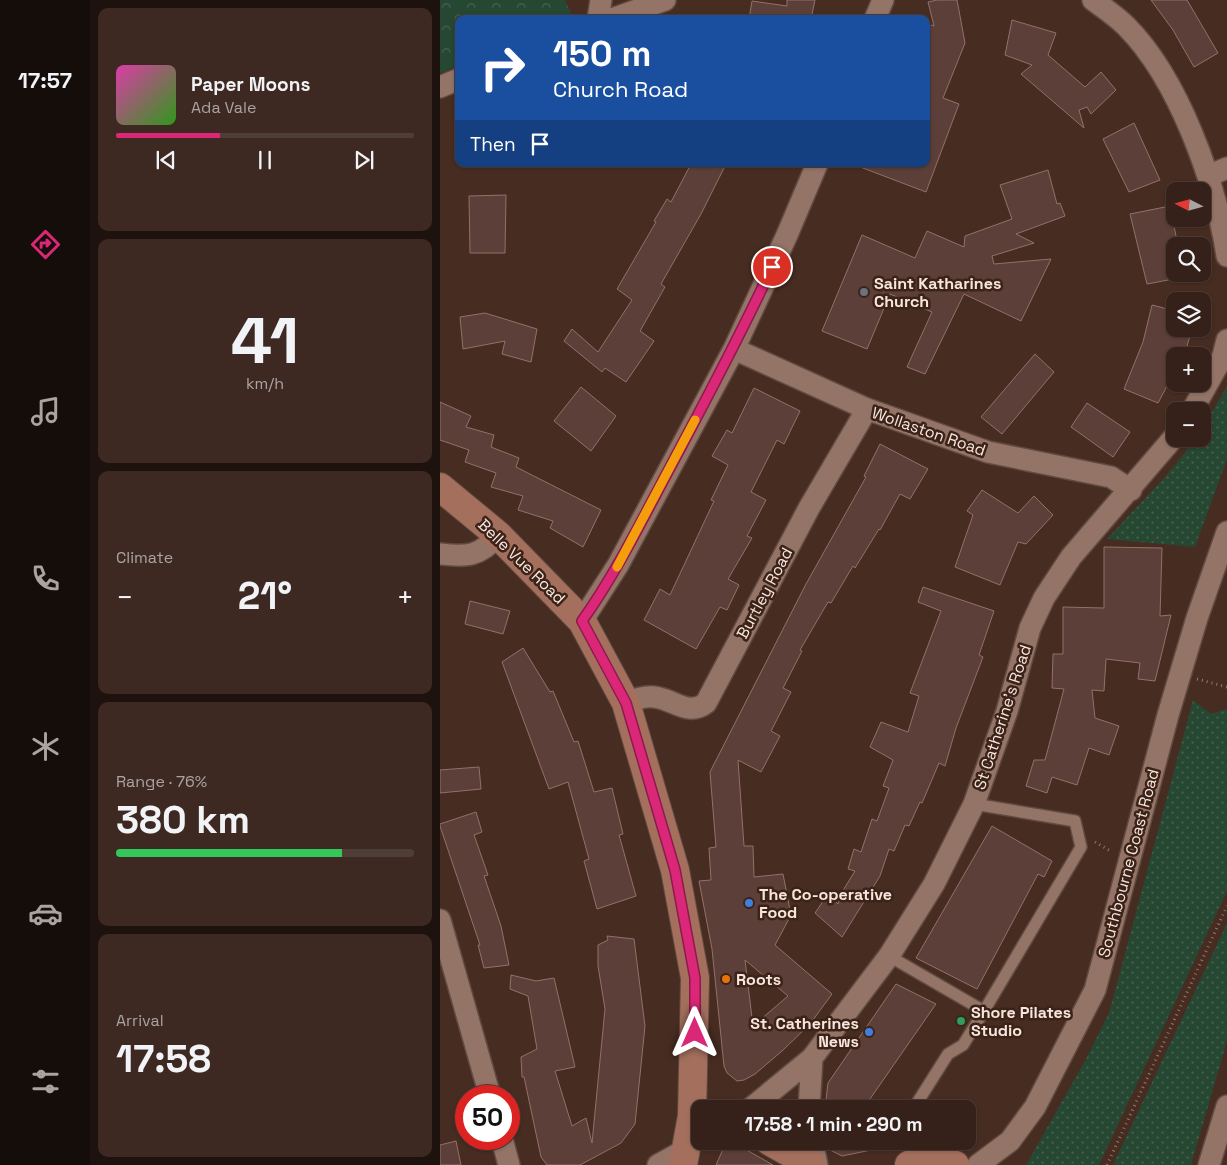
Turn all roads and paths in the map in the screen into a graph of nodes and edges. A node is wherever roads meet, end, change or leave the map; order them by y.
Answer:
1 (601, 0) edge
2 (665, 0) edge
3 (883, 0) edge
4 (1093, 0) edge
5 (599, 15) edge
6 (623, 15) edge
7 (877, 15) edge
8 (455, 81) edge
9 (440, 87) edge
10 (816, 167) edge
11 (1218, 172) edge
12 (1227, 256) edge
13 (1227, 340) edge
14 (734, 349) junction
15 (1197, 402) edge
16 (867, 410) junction
17 (1166, 447) edge
18 (440, 488) edge
19 (1131, 490) junction
20 (1227, 532) edge
21 (498, 535) junction
22 (440, 554) edge
23 (582, 621) junction
24 (1180, 674) junction
25 (1227, 686) edge
26 (626, 703) junction
27 (974, 804) junction
28 (1082, 847) junction
29 (1128, 861) junction
30 (1227, 906) edge
31 (440, 920) edge
32 (889, 956) junction
33 (984, 1011) junction
34 (812, 1058) junction
35 (487, 1085) edge
36 (696, 1100) edge
37 (761, 1100) edge
38 (810, 1100) edge
39 (918, 1100) edge
40 (1227, 1106) edge
41 (691, 1135) edge
42 (505, 1150) edge
43 (785, 1150) edge
44 (814, 1150) edge
45 (685, 1157) edge
46 (509, 1165) edge
47 (658, 1165) edge
48 (812, 1165) edge
49 (817, 1165) edge
50 (909, 1165) edge
51 (955, 1165) edge
52 (978, 1165) edge
53 (1106, 1165) edge
54 (1209, 1165) edge

1 - 5 street
2 - 6 street
3 - 7 street
4 - 11 street
8 - 9 street
10 - 14 street
11 - 12 street
13 - 15 street
14 - 16 street, Wollaston Road
14 - 23 street
16 - 19 street, Wollaston Road
16 - 26 street, Burtley Road
17 - 19 street, St Catherine's Road
18 - 21 main road, Belle Vue Road
19 - 27 street, St Catherine's Road
20 - 24 street, Southbourne Coast Road
21 - 22 street
21 - 23 main road, Belle Vue Road
23 - 26 main road, Belle Vue Road
24 - 25 path
24 - 29 street, Southbourne Coast Road
26 - 36 main road, Belle Vue Road
27 - 28 lane
27 - 32 street, St Catherine's Road
28 - 29 path
28 - 33 lane
29 - 52 street, Southbourne Coast Road
30 - 53 path
31 - 35 street
32 - 33 lane
32 - 34 street, St Catherine's Road
33 - 39 lane
34 - 37 street, St Catherine's Road
34 - 38 street
40 - 54 street
41 - 45 main road, Belle Vue Road
42 - 46 street
43 - 48 main road
44 - 49 street
45 - 47 street
50 - 51 main road

